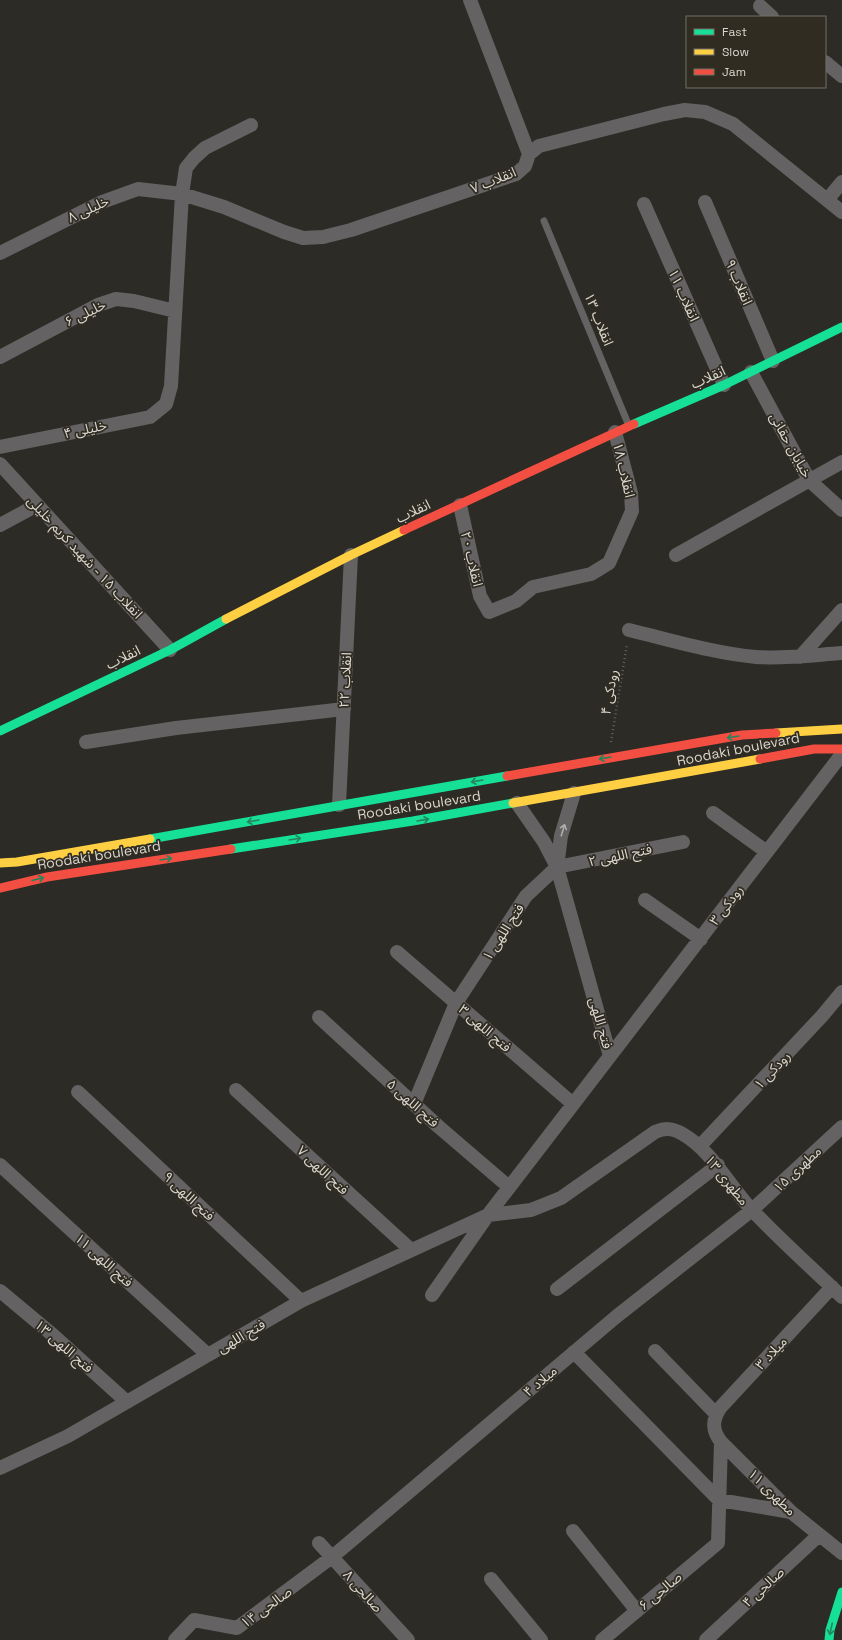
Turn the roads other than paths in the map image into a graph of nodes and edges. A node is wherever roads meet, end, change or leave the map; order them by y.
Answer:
1 (470, 0) edge
2 (760, 6) dead end
3 (771, 16) edge
4 (826, 63) edge
5 (842, 76) edge
6 (251, 125) dead end
7 (529, 154) junction
8 (842, 182) edge
9 (182, 194) junction
10 (827, 200) junction
11 (705, 202) dead end
12 (644, 204) dead end
13 (842, 212) edge
14 (544, 221) dead end
15 (0, 253) edge
16 (176, 311) junction
17 (842, 327) edge
18 (0, 357) edge
19 (774, 361) junction
20 (751, 372) junction
21 (724, 385) junction
22 (629, 426) junction
23 (615, 432) junction
24 (0, 448) edge
25 (842, 462) edge
26 (0, 464) edge
27 (809, 480) junction
28 (37, 505) junction
29 (460, 505) junction
30 (842, 510) edge
31 (0, 525) edge
32 (351, 555) junction
33 (676, 555) dead end
34 (842, 610) edge
35 (489, 612) joint
36 (630, 630) road end
37 (170, 650) junction
38 (842, 653) edge
39 (800, 657) junction
40 (344, 709) junction
41 (842, 729) edge
42 (0, 731) edge
43 (86, 742) dead end
44 (842, 749) edge
45 (842, 754) edge
46 (574, 793) junction
47 (517, 803) junction
48 (339, 805) junction
49 (713, 813) dead end
50 (683, 842) dead end
51 (767, 852) junction
52 (0, 863) edge
53 (557, 867) junction
54 (0, 888) edge
55 (645, 900) dead end
56 (701, 939) junction
57 (397, 952) dead end
58 (842, 992) edge
59 (456, 1004) junction
60 (319, 1017) dead end
61 (610, 1056) junction
62 (236, 1090) dead end
63 (78, 1092) dead end
64 (414, 1104) junction
65 (573, 1104) junction
66 (842, 1127) edge
67 (700, 1146) junction
68 (0, 1165) edge
69 (718, 1165) junction
70 (509, 1187) junction
71 (752, 1210) junction
72 (488, 1215) junction
73 (411, 1250) junction
74 (557, 1289) dead end
75 (0, 1291) edge
76 (837, 1292) edge
77 (432, 1295) dead end
78 (301, 1301) junction
79 (656, 1351) dead end
80 (574, 1352) junction
81 (208, 1355) junction
82 (127, 1402) junction
83 (715, 1418) junction
84 (721, 1442) junction
85 (0, 1468) edge
86 (719, 1500) junction
87 (791, 1512) junction
88 (573, 1531) dead end
89 (819, 1534) junction
90 (319, 1543) dead end
91 (842, 1553) edge
92 (332, 1557) junction
93 (491, 1579) dead end
94 (842, 1592) edge
95 (637, 1611) junction
96 (175, 1640) edge
97 (408, 1640) edge
98 (541, 1640) edge
99 (602, 1640) edge
100 (706, 1640) edge
101 (829, 1640) edge

1 - 7 street
2 - 3 street
4 - 5 street
6 - 9 street
7 - 9 street, انقلاب ۷
7 - 10 street, انقلاب ۷
8 - 10 street
9 - 15 street, خلیلی ۸
9 - 16 street
10 - 13 street, انقلاب ۷
11 - 19 street, انقلاب ۹
12 - 21 street, انقلاب ۱۱
14 - 22 lane, انقلاب ۱۳
16 - 18 street, خلیلی ۶
16 - 24 street, خلیلی ۴
17 - 19 main road, انقلاب
19 - 20 main road, انقلاب
20 - 21 main road, انقلاب
20 - 27 street, خیابان حقانی
21 - 22 main road, انقلاب
22 - 23 main road, انقلاب
23 - 29 main road, انقلاب
23 - 35 street, انقلاب ۱۸
25 - 27 street
26 - 28 street, انقلاب ۱۵ - شهید کریم خلیلی
27 - 30 street, خیابان حقانی
27 - 33 street
28 - 31 street
28 - 37 street, انقلاب ۱۵ - شهید کریم خلیلی
29 - 32 main road, انقلاب
29 - 35 street, انقلاب ۲۰
32 - 37 main road, انقلاب
32 - 40 street, انقلاب ۲۲
34 - 39 street
36 - 39 street
37 - 42 main road, انقلاب
38 - 39 street
40 - 43 street
40 - 48 street, انقلاب ۲۲
41 -> 48 main road, Roodaki boulevard
44 - 46 main road, Roodaki boulevard
45 - 51 street, رودکی ۳
46 - 47 main road, Roodaki boulevard
53 -> 46 street
47 - 53 street
54 -> 47 main road, Roodaki boulevard
48 -> 52 main road, Roodaki boulevard
49 - 51 street
50 - 53 street, فتح اللهی ۲
51 - 56 street, رودکی ۳
53 - 59 street, فتح اللهی ۱
53 - 61 street, فتح اللهی
55 - 56 street
56 - 61 street, رودکی ۳
57 - 59 street, فتح اللهی ۳
58 - 67 street, رودکی ۱
59 - 64 street, فتح اللهی ۱
59 - 65 street, فتح اللهی ۳
60 - 64 street, فتح اللهی ۵
61 - 65 street, فتح اللهی
62 - 73 street, فتح اللهی ۷
63 - 78 street, فتح اللهی ۹
64 - 70 street, فتح اللهی ۵
65 - 70 street, فتح اللهی
66 - 71 street, مطهری ۱۵
67 - 69 street, مطهری ۱۳
67 - 72 street, مطهری ۱۳
68 - 81 street, فتح اللهی ۱۱
69 - 71 street, مطهری ۱۳
69 - 74 street
70 - 72 street, فتح اللهی
71 - 76 street, مطهری ۱۳
71 - 80 street, میلاد ۴
72 - 73 street, فتح اللهی
72 - 77 street, فتح اللهی
73 - 78 street, فتح اللهی
75 - 82 street, فتح اللهی ۱۳
76 - 83 street, میلاد ۳
78 - 81 street, فتح اللهی
79 - 83 street
80 - 86 street
80 - 92 street, میلاد ۴
81 - 82 street, فتح اللهی
82 - 85 street, فتح اللهی
83 - 84 street, مطهری ۱۱
84 - 86 street
84 - 87 street, مطهری ۱۱
86 - 87 street
86 - 95 street, صالحی ۶
87 - 89 street, مطهری ۱۱
88 - 95 street
89 - 91 street, مطهری ۱۱
89 - 100 street, صالحی ۴
90 - 92 street, صالحی ۸
92 - 96 street, صالحی ۱۴
92 - 97 street, صالحی ۸
93 - 98 street
94 -> 101 main road
95 - 99 street, صالحی ۶

